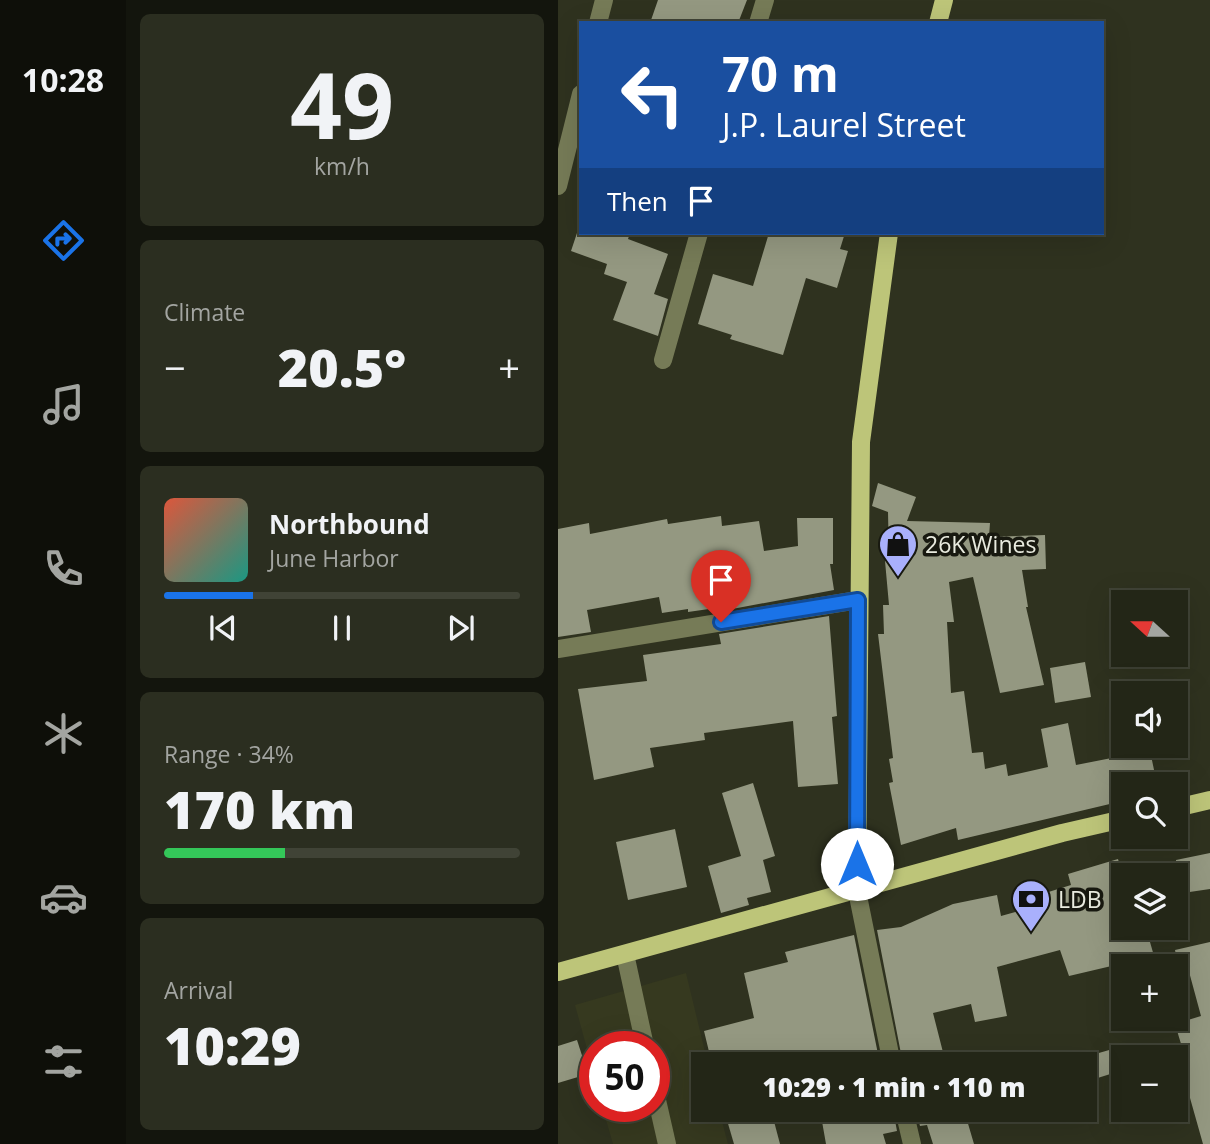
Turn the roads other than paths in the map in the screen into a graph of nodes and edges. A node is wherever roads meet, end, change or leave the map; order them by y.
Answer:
1 (604, 0) edge
2 (765, 0) edge
3 (944, 0) edge
4 (599, 21) edge
5 (759, 21) edge
6 (939, 21) edge
7 (579, 102) edge
8 (558, 186) edge
9 (698, 235) edge
10 (889, 235) edge
11 (663, 360) dead end
12 (858, 600) junction
13 (558, 649) edge
14 (1210, 800) edge
15 (1188, 805) edge
16 (1111, 822) edge
17 (857, 891) junction
18 (625, 954) junction
19 (558, 972) edge
20 (642, 1031) edge
21 (890, 1052) edge
22 (662, 1122) edge
23 (906, 1122) edge
24 (667, 1144) edge
25 (912, 1144) edge

1 - 4 street
2 - 5 street
3 - 6 main road
7 - 8 street
9 - 11 street
10 - 12 main road
12 - 13 street
12 - 17 main road
14 - 15 main road
16 - 17 main road
17 - 18 main road
17 - 21 street
18 - 19 main road
18 - 20 street
22 - 24 street
23 - 25 street

